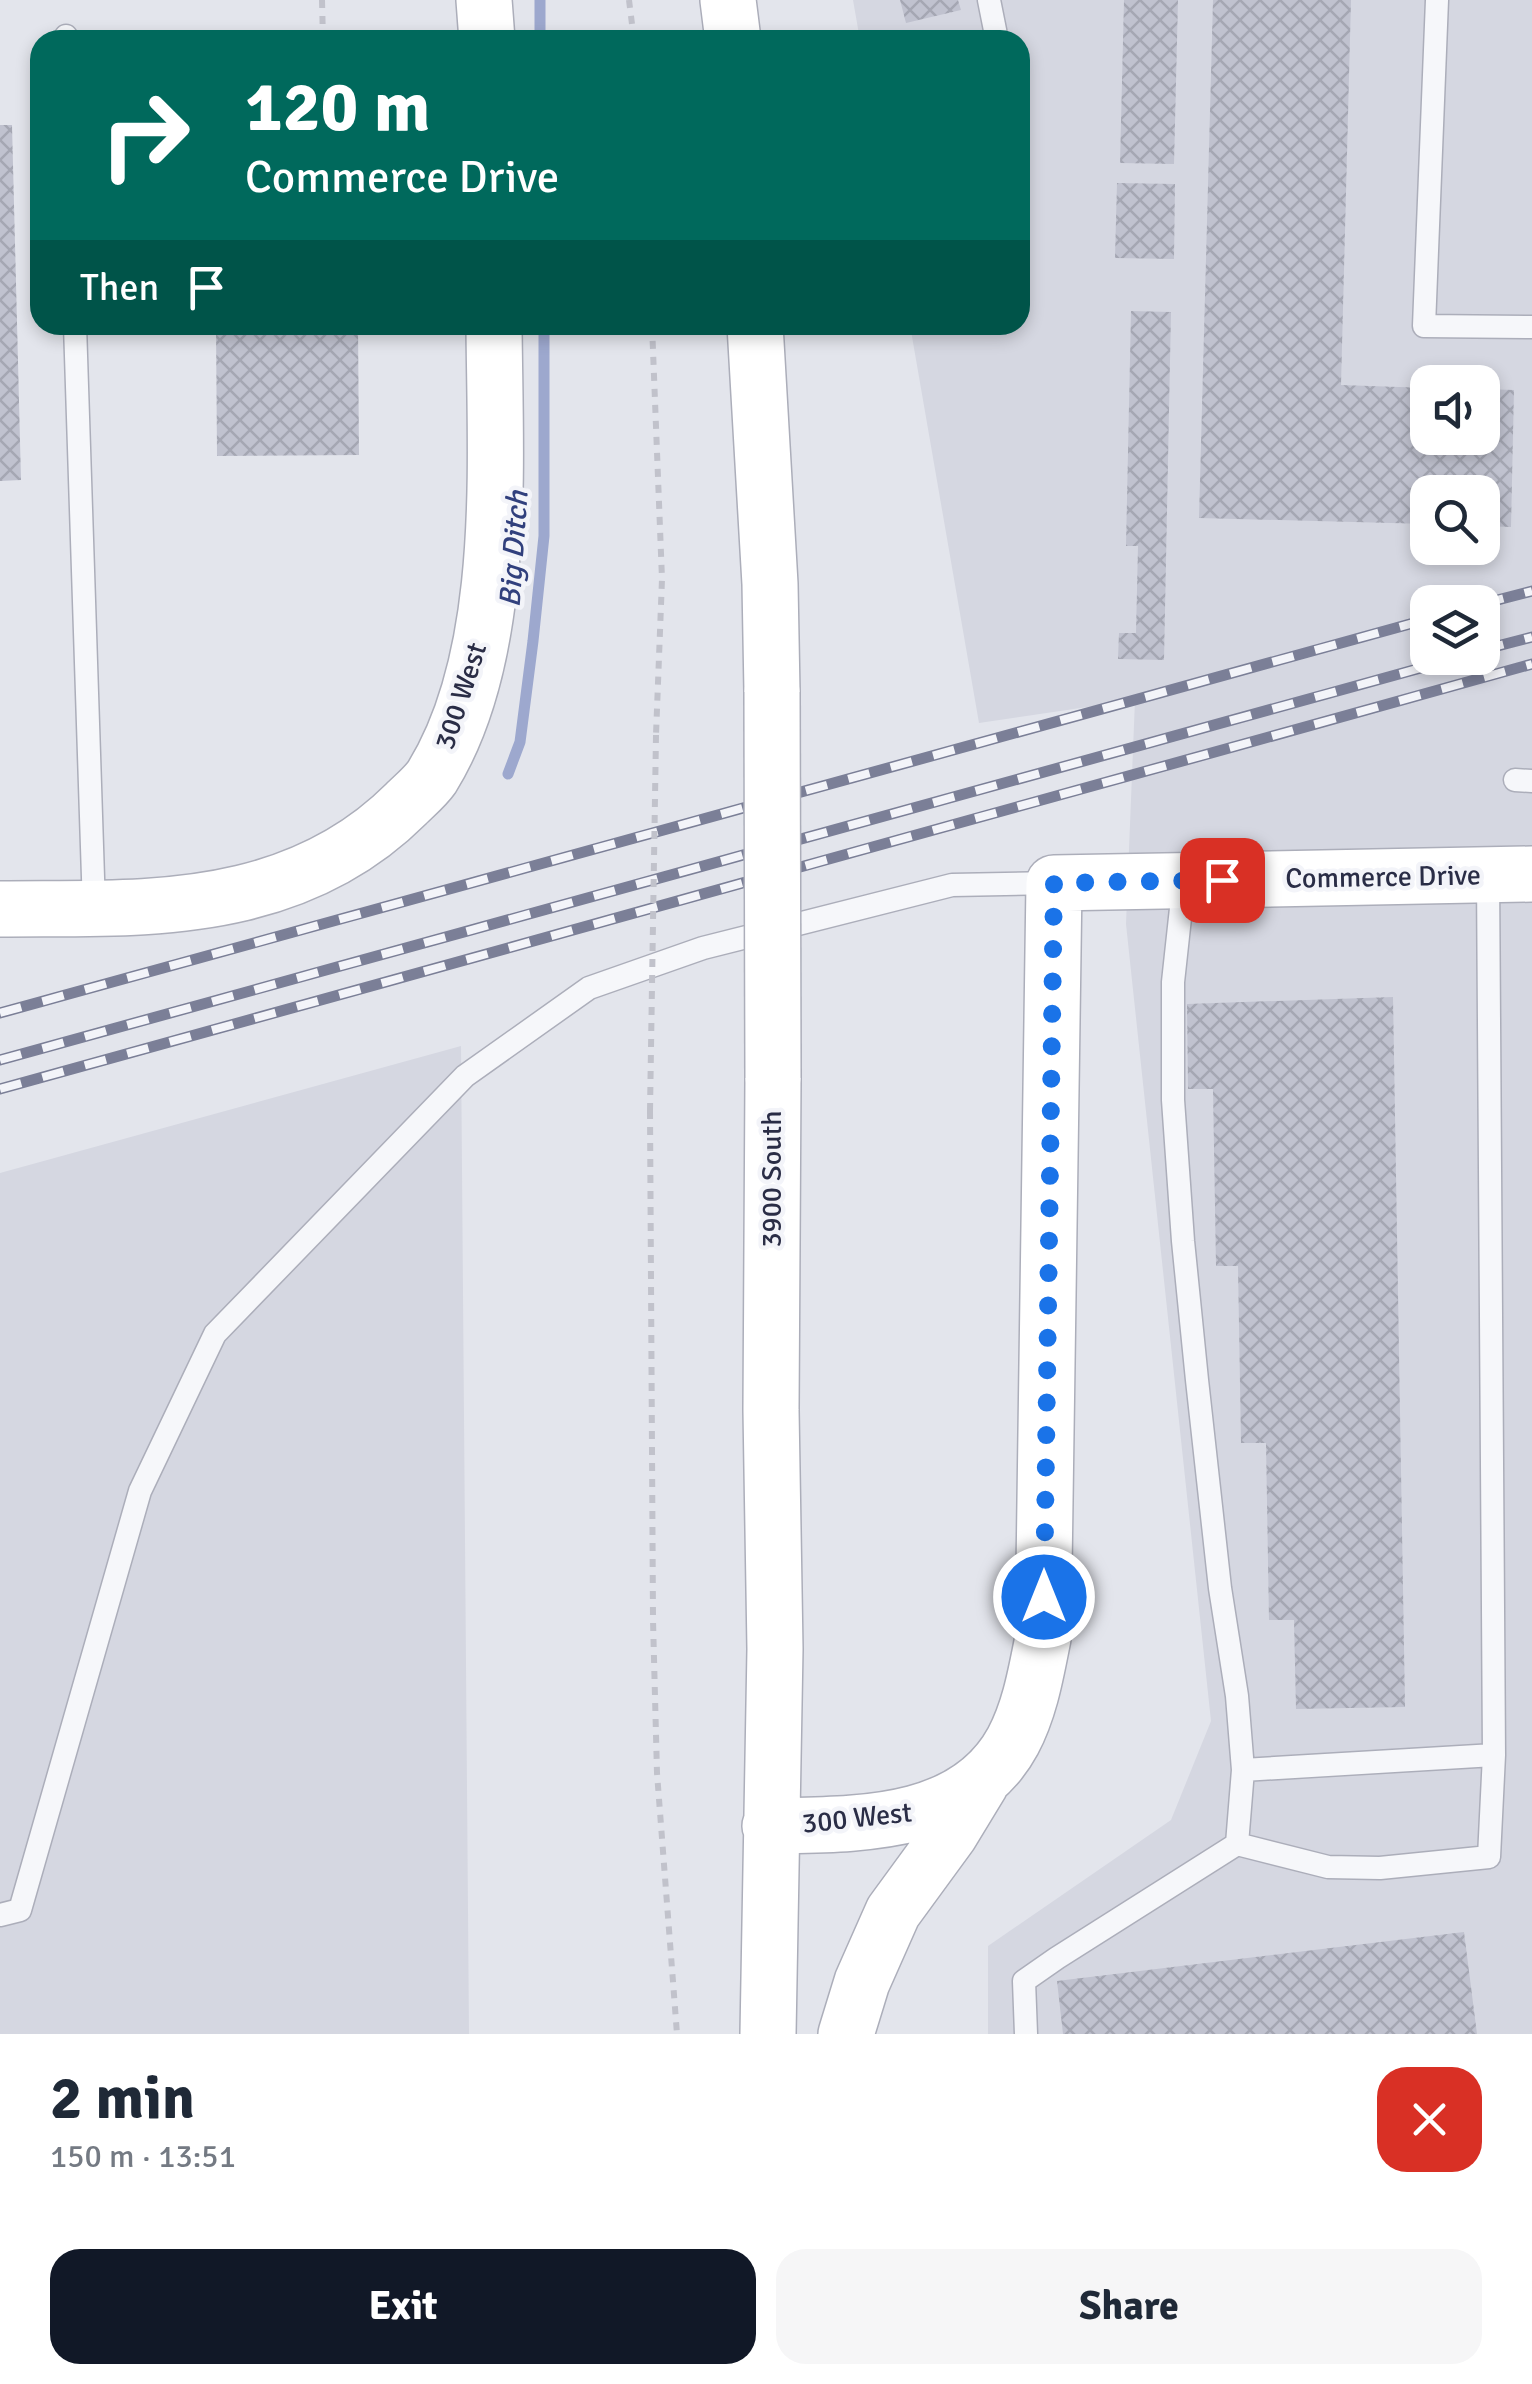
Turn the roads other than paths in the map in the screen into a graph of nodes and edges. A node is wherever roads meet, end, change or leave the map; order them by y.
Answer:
1 (484, 0) edge
2 (728, 0) edge
3 (990, 0) edge
4 (1437, 0) edge
5 (486, 30) edge
6 (732, 30) edge
7 (995, 30) edge
8 (1532, 327) edge
9 (75, 335) edge
10 (494, 335) edge
11 (756, 335) edge
12 (1510, 875) edge
13 (1184, 881) junction
14 (1054, 883) junction
15 (94, 908) junction
16 (0, 909) edge
17 (1494, 1756) junction
18 (1243, 1770) junction
19 (983, 1780) junction
20 (770, 1826) junction
21 (1238, 1844) junction
22 (0, 1915) edge
23 (768, 2034) edge
24 (846, 2034) edge
25 (1026, 2034) edge

1 - 5 street
2 - 6 street
3 - 7 lane
4 - 8 lane
9 - 15 lane
10 - 15 street, 300 West
11 - 20 street, 3900 South, bridge
12 - 13 street, Commerce Drive
12 - 17 lane
13 - 14 street, Commerce Drive
13 - 18 lane
14 - 19 street, 300 West
14 - 22 lane
15 - 16 street, 300 West
17 - 18 lane
17 - 21 lane
18 - 21 lane
19 - 20 street, 300 West
19 - 24 street
20 - 23 street, 3900 South
21 - 25 lane

